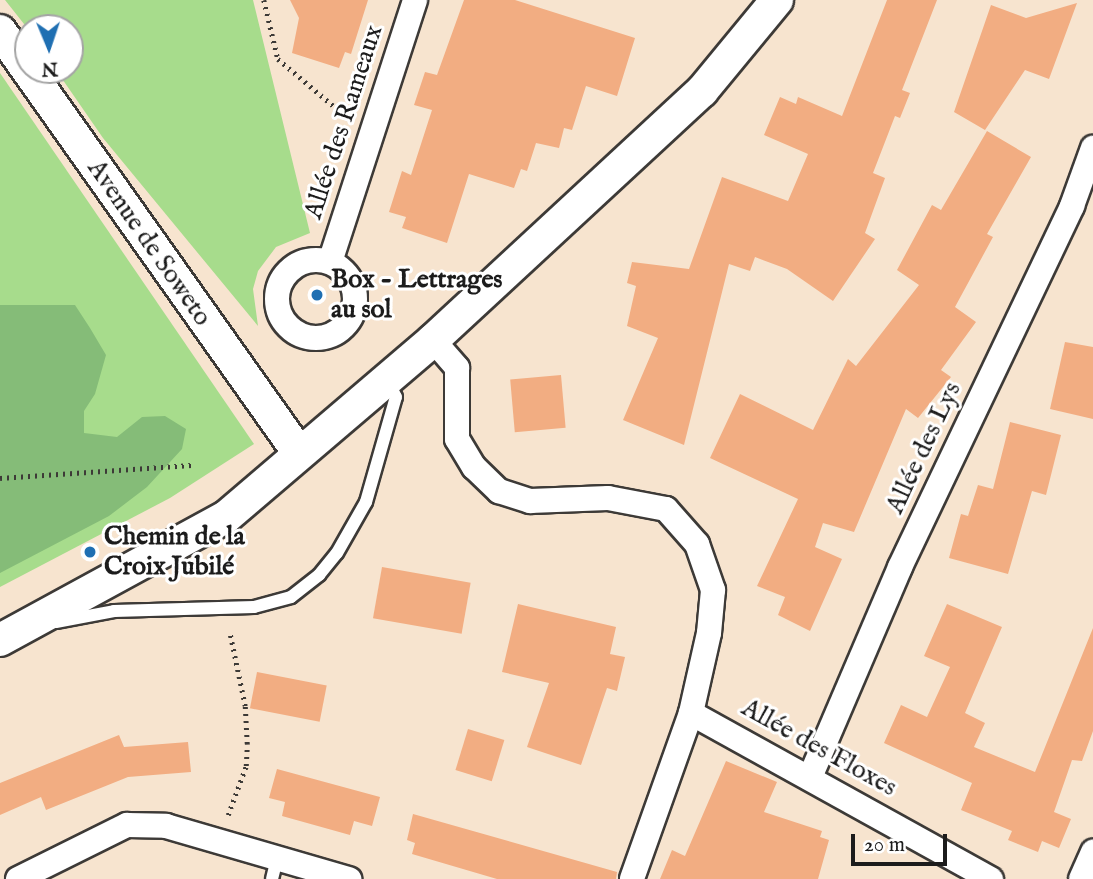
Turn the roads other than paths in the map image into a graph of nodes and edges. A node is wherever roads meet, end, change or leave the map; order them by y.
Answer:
1 (415, 0) edge
2 (777, 0) edge
3 (0, 31) edge
4 (1093, 148) edge
5 (330, 262) dead end
6 (433, 340) junction
7 (387, 379) junction
8 (299, 453) junction
9 (0, 640) edge
10 (691, 713) junction
11 (811, 775) junction
12 (1093, 852) edge
13 (275, 869) edge
14 (988, 878) edge
15 (18, 879) edge
16 (349, 879) edge
17 (632, 879) edge
18 (1081, 879) edge

1 - 5 street, Allée des Rameaux
2 - 6 street
3 - 8 street, Avenue de Soweto
4 - 11 street, Allée des Lys
6 - 7 street
6 - 10 street
7 - 8 street
7 - 9 lane
8 - 9 street
10 - 11 street, Allée des Floxes
10 - 17 street
11 - 14 street, Allée des Floxes
12 - 18 street
13 - 15 street
13 - 16 street

